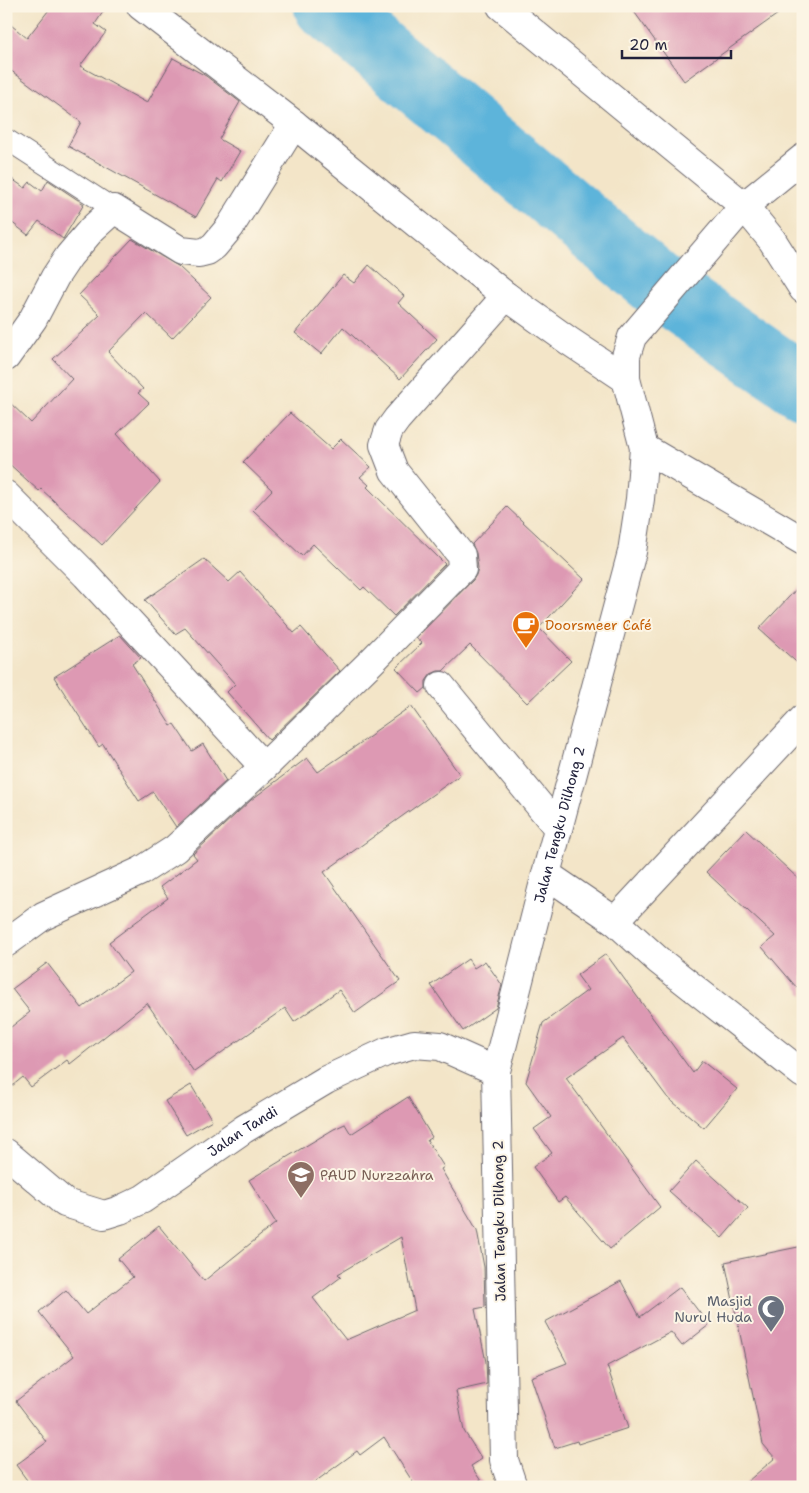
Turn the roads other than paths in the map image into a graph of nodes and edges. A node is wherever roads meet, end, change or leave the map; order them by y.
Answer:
1 (141, 6) edge
2 (501, 6) edge
3 (294, 124) junction
4 (6, 139) edge
5 (803, 158) edge
6 (744, 206) junction
7 (114, 209) junction
8 (803, 289) edge
9 (506, 296) junction
10 (6, 357) edge
11 (626, 379) junction
12 (644, 448) junction
13 (6, 495) edge
14 (803, 541) edge
15 (441, 686) dead end
16 (803, 719) edge
17 (264, 767) junction
18 (558, 828) junction
19 (546, 874) junction
20 (615, 921) junction
21 (6, 943) edge
22 (496, 1071) junction
23 (803, 1074) edge
24 (6, 1153) edge
25 (513, 1487) edge

1 - 3 street
2 - 6 street
3 - 7 street
3 - 9 street
4 - 7 lane
5 - 6 street, Jalan Tengku Dilhong 2
6 - 8 street
6 - 11 street, Jalan Tengku Dilhong 2
7 - 10 street
9 - 11 street
9 - 17 street
11 - 12 street, Jalan Tengku Dilhong 2
12 - 14 street
12 - 18 street, Jalan Tengku Dilhong 2
13 - 17 street
15 - 18 street
16 - 20 street
17 - 21 street
18 - 19 street, Jalan Tengku Dilhong 2
19 - 20 street
19 - 22 street, Jalan Tengku Dilhong 2
20 - 23 street
22 - 24 street, Jalan Tandi
22 - 25 street, Jalan Tengku Dilhong 2

